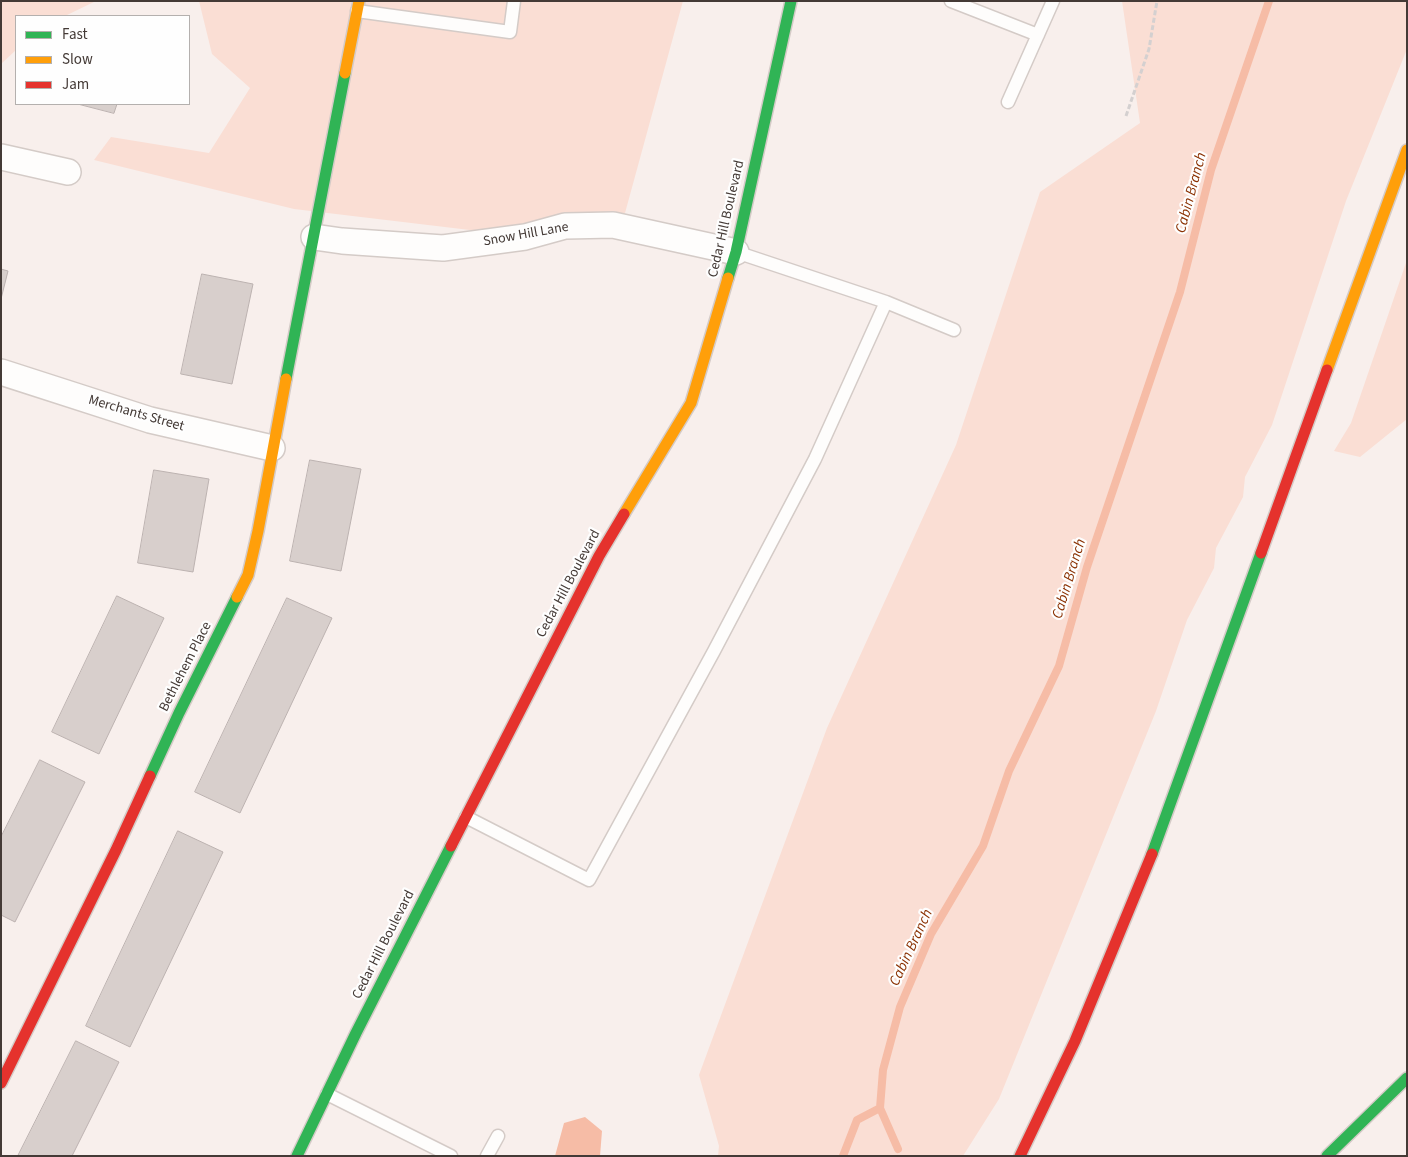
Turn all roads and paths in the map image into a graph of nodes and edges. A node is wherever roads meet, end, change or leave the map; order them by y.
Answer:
1 (514, 1) edge
2 (791, 1) edge
3 (951, 1) edge
4 (1053, 1) edge
5 (1157, 1) edge
6 (358, 6) edge
7 (1038, 35) junction
8 (1008, 102) dead end
9 (1126, 116) dead end
10 (1407, 150) edge
11 (1, 157) edge
12 (68, 172) dead end
13 (314, 237) junction
14 (736, 252) junction
15 (886, 302) junction
16 (954, 330) dead end
17 (1, 372) edge
18 (272, 448) junction
19 (466, 817) junction
20 (1407, 1078) edge
21 (1, 1083) edge
22 (327, 1094) junction
23 (498, 1136) dead end
24 (297, 1156) edge
25 (451, 1156) edge
26 (487, 1156) edge
27 (1020, 1156) edge
28 (1328, 1156) edge

1 - 6 lane
2 - 14 main road, Cedar Hill Boulevard
3 - 7 lane
4 - 7 lane
5 - 9 path
6 - 13 main road, Bethlehem Place
7 - 8 lane
10 - 27 main road
11 - 12 street
13 - 14 street, Snow Hill Lane
13 - 18 main road, Bethlehem Place
14 - 15 lane
14 - 19 main road, Cedar Hill Boulevard
15 - 16 lane
15 - 19 lane
17 - 18 street, Merchants Street
18 - 21 main road, Bethlehem Place
19 - 22 main road, Cedar Hill Boulevard
20 - 28 main road
22 - 24 main road, Cedar Hill Boulevard
22 - 25 lane
23 - 26 lane

